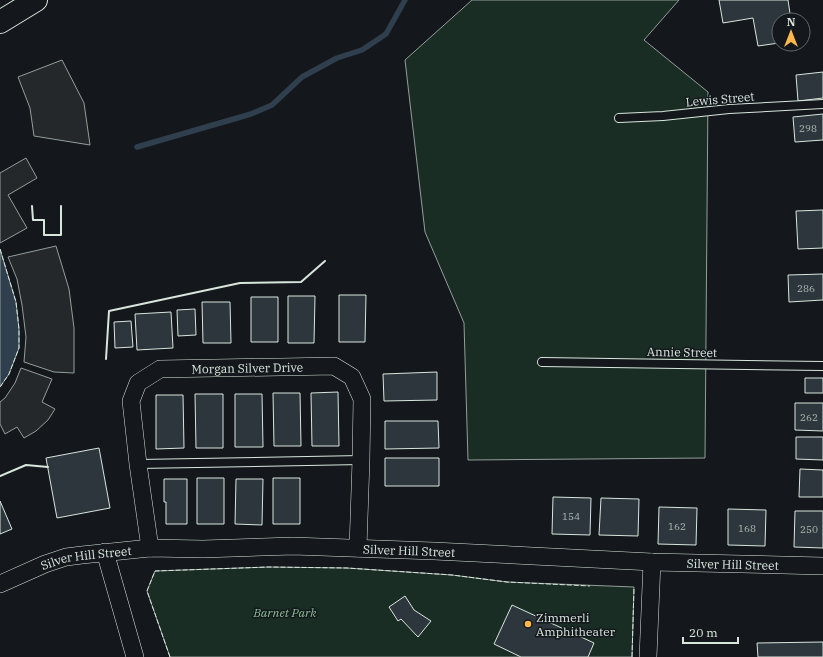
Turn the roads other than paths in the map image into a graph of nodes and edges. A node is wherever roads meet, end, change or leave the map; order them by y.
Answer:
1 (36, 0) edge
2 (0, 22) edge
3 (823, 104) edge
4 (619, 118) dead end
5 (542, 362) dead end
6 (823, 366) edge
7 (361, 460) junction
8 (138, 464) junction
9 (150, 548) junction
10 (358, 548) junction
11 (105, 552) junction
12 (652, 562) junction
13 (823, 566) edge
14 (0, 584) edge
15 (135, 657) edge
16 (648, 657) edge

1 - 2 main road
3 - 4 lane, Lewis Street
5 - 6 lane, Annie Street
7 - 8 lane
7 - 8 street, Morgan Silver Drive
7 - 10 street, Morgan Silver Drive
8 - 9 street, Morgan Silver Drive
9 - 10 street, Silver Hill Street
9 - 11 street, Silver Hill Street
10 - 12 street, Silver Hill Street
11 - 14 street, Silver Hill Street
11 - 15 street
12 - 13 street, Silver Hill Street
12 - 16 street

